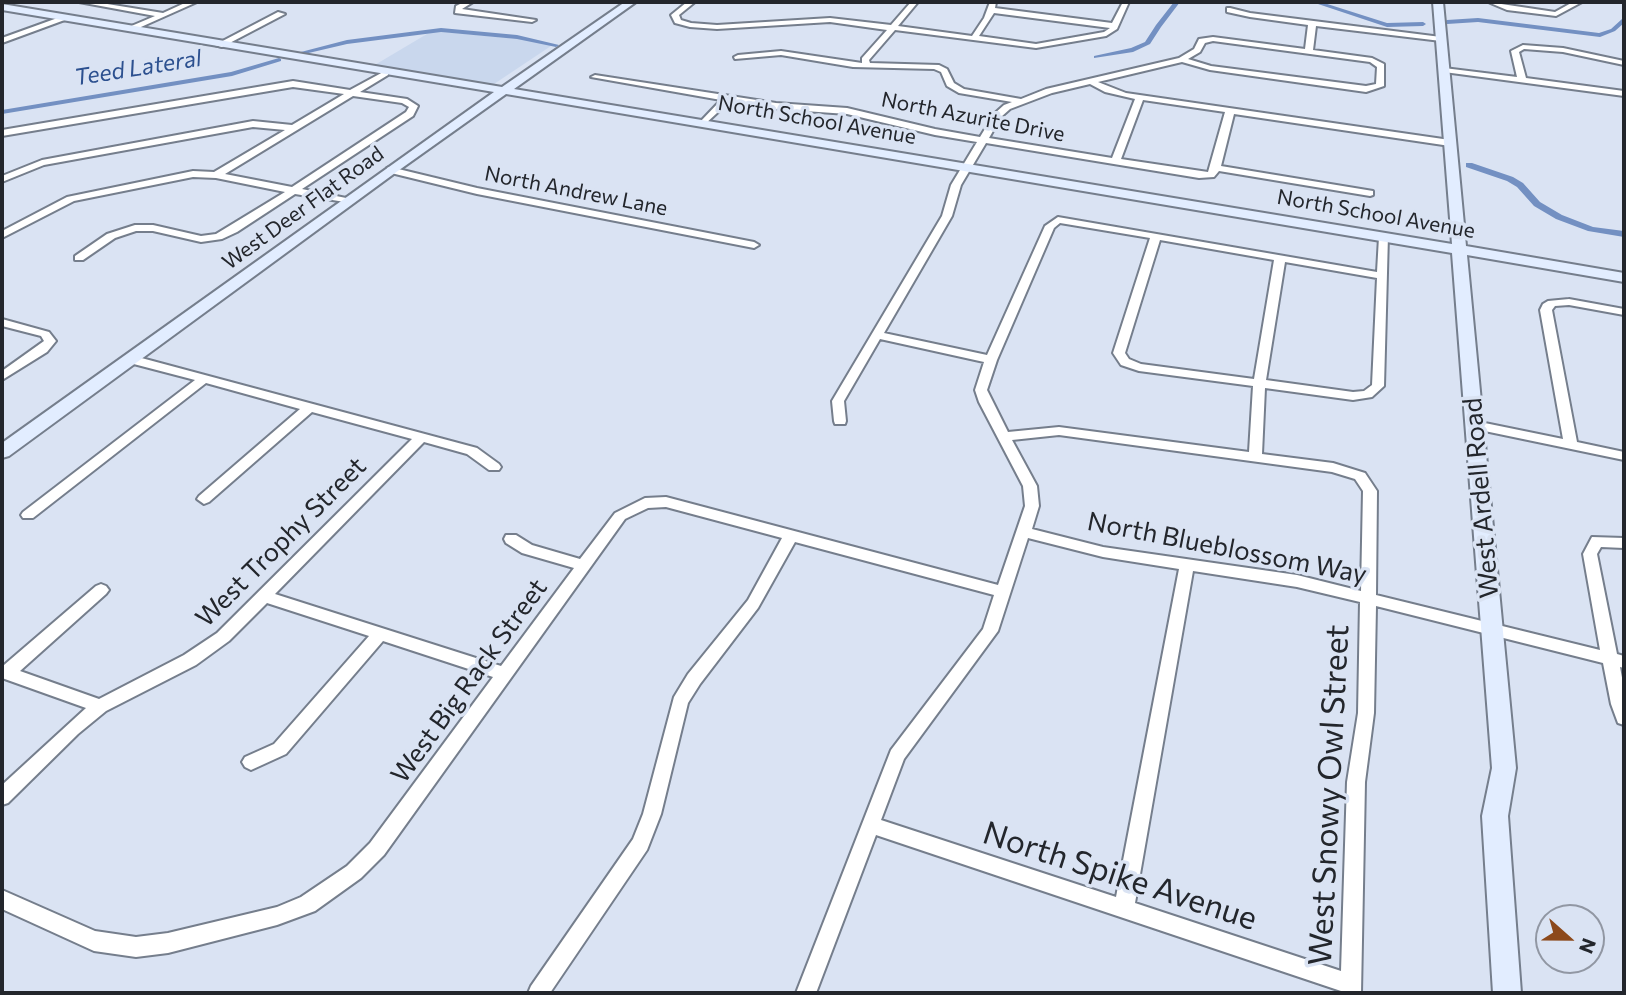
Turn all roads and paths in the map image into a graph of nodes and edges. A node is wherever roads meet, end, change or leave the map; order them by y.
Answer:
1 (83, 2) edge
2 (117, 2) edge
3 (193, 2) edge
4 (469, 2) edge
5 (631, 2) edge
6 (691, 2) edge
7 (902, 2) edge
8 (1126, 2) edge
9 (1438, 2) edge
10 (1578, 2) edge
11 (915, 3) edge
12 (1495, 4) edge
13 (108, 6) junction
14 (992, 6) edge
15 (2, 8) edge
16 (1230, 10) dead end
17 (281, 13) dead end
18 (164, 15) junction
19 (66, 18) junction
20 (532, 20) dead end
21 (1312, 23) junction
22 (1115, 26) junction
23 (892, 28) junction
24 (132, 29) junction
25 (973, 39) junction
26 (1441, 39) junction
27 (2, 41) edge
28 (219, 45) junction
29 (1309, 52) junction
30 (738, 57) dead end
31 (1182, 60) junction
32 (1624, 63) edge
33 (866, 65) junction
34 (1444, 70) junction
35 (385, 73) junction
36 (596, 77) dead end
37 (1522, 80) junction
38 (1092, 82) junction
39 (503, 91) junction
40 (353, 92) junction
41 (1624, 94) edge
42 (1140, 97) junction
43 (728, 98) junction
44 (1020, 102) junction
45 (1230, 111) junction
46 (704, 122) junction
47 (294, 128) junction
48 (2, 133) edge
49 (982, 141) junction
50 (1450, 143) junction
51 (1115, 162) junction
52 (966, 167) junction
53 (390, 170) junction
54 (1214, 171) junction
55 (216, 175) junction
56 (2, 179) edge
57 (293, 191) junction
58 (1370, 193) dead end
59 (348, 201) junction
60 (2, 236) edge
61 (1156, 236) junction
62 (1384, 237) junction
63 (754, 245) dead end
64 (1459, 249) junction
65 (79, 258) dead end
66 (1280, 258) junction
67 (1383, 276) junction
68 (1624, 277) edge
69 (1624, 312) edge
70 (2, 322) edge
71 (877, 335) junction
72 (130, 359) junction
73 (991, 360) junction
74 (2, 376) edge
75 (203, 380) junction
76 (1259, 384) junction
77 (309, 408) junction
78 (840, 421) dead end
79 (1475, 425) junction
80 (1005, 437) junction
81 (421, 438) junction
82 (1570, 445) junction
83 (2, 452) edge
84 (1624, 456) edge
85 (1255, 457) junction
86 (494, 467) dead end
87 (204, 499) dead end
88 (28, 515) dead end
89 (1024, 531) junction
90 (791, 536) junction
91 (511, 539) dead end
92 (1624, 543) edge
93 (1187, 565) junction
94 (584, 566) junction
95 (101, 590) dead end
96 (1003, 592) junction
97 (264, 596) junction
98 (1368, 598) junction
99 (1492, 629) junction
100 (380, 634) junction
101 (1617, 660) edge
102 (4, 672) edge
103 (504, 674) junction
104 (100, 706) junction
105 (1624, 718) edge
106 (251, 762) dead end
107 (2, 797) edge
108 (871, 825) junction
109 (2, 899) edge
110 (1124, 909) junction
111 (1351, 989) edge
112 (538, 993) edge
113 (806, 993) edge
114 (1507, 993) edge

1 - 13 street
2 - 13 street
3 - 18 street
4 - 20 street
5 - 39 street, West Deer Flat Road
6 - 23 street
7 - 11 street
8 - 22 street
9 - 26 street, West Ardell Road
10 - 12 street
11 - 23 street
13 - 18 street
14 - 22 street
14 - 25 street
15 - 19 street, North School Avenue
16 - 21 street
17 - 28 street
18 - 24 street
19 - 24 street, North School Avenue
19 - 27 street
21 - 26 street
21 - 29 street
22 - 25 street
23 - 25 street
23 - 33 street
24 - 28 street, North School Avenue
26 - 34 street, West Ardell Road
28 - 35 street, North School Avenue
29 - 31 street
29 - 31 street
30 - 33 street
31 - 38 street
32 - 37 street
33 - 44 street
34 - 37 street
34 - 50 street, West Ardell Road
35 - 39 street, North School Avenue
35 - 40 street
36 - 43 street, North Azurite Drive
37 - 41 street
38 - 42 street
38 - 44 street
39 - 46 street, North School Avenue
39 - 53 street, West Deer Flat Road
40 - 47 street
40 - 48 street
40 - 57 street
42 - 45 street
42 - 51 street
43 - 46 street
43 - 49 street, North Azurite Drive
44 - 49 street
45 - 50 street
45 - 54 street
46 - 52 street, North School Avenue
47 - 55 street
47 - 56 street
49 - 51 street, North Azurite Drive
49 - 52 street
50 - 64 street, West Ardell Road
51 - 54 street, North Azurite Drive
52 - 62 street, North School Avenue
52 - 71 street
53 - 59 street, West Deer Flat Road
53 - 63 street, North Andrew Lane
54 - 58 street, North Azurite Drive
55 - 57 street
55 - 60 street
57 - 59 street
57 - 65 street
59 - 72 street, West Deer Flat Road
61 - 66 street
61 - 73 street
61 - 76 street
62 - 64 street, North School Avenue
62 - 67 street
64 - 68 street, North School Avenue
64 - 79 street, West Ardell Road
66 - 67 street
66 - 76 street
67 - 76 street
69 - 82 street
70 - 74 street
71 - 73 street
71 - 78 street
72 - 75 street
72 - 83 street, West Deer Flat Road
73 - 80 street
75 - 77 street
75 - 88 street
76 - 85 street
77 - 81 street
77 - 87 street
79 - 82 street
79 - 99 street, West Ardell Road
80 - 85 street
80 - 89 street
81 - 86 street
81 - 97 street, West Trophy Street
82 - 84 street
85 - 98 street, West Snowy Owl Street
89 - 93 street, North Blueblossom Way
89 - 96 street
90 - 94 street, West Big Rack Street
90 - 96 street
90 - 112 street
91 - 94 street
92 - 101 street
93 - 98 street, North Blueblossom Way
93 - 110 street
94 - 103 street, West Big Rack Street
95 - 102 street
96 - 108 street
97 - 100 street
97 - 104 street, West Trophy Street
98 - 99 street, North Blueblossom Way
98 - 111 street, West Snowy Owl Street
99 - 101 street, North Blueblossom Way
99 - 114 street, West Ardell Road
100 - 103 street
100 - 106 street
101 - 105 street
102 - 104 street
103 - 109 street, West Big Rack Street
104 - 107 street, West Trophy Street
108 - 110 street, North Spike Avenue
108 - 113 street
110 - 111 street, North Spike Avenue

